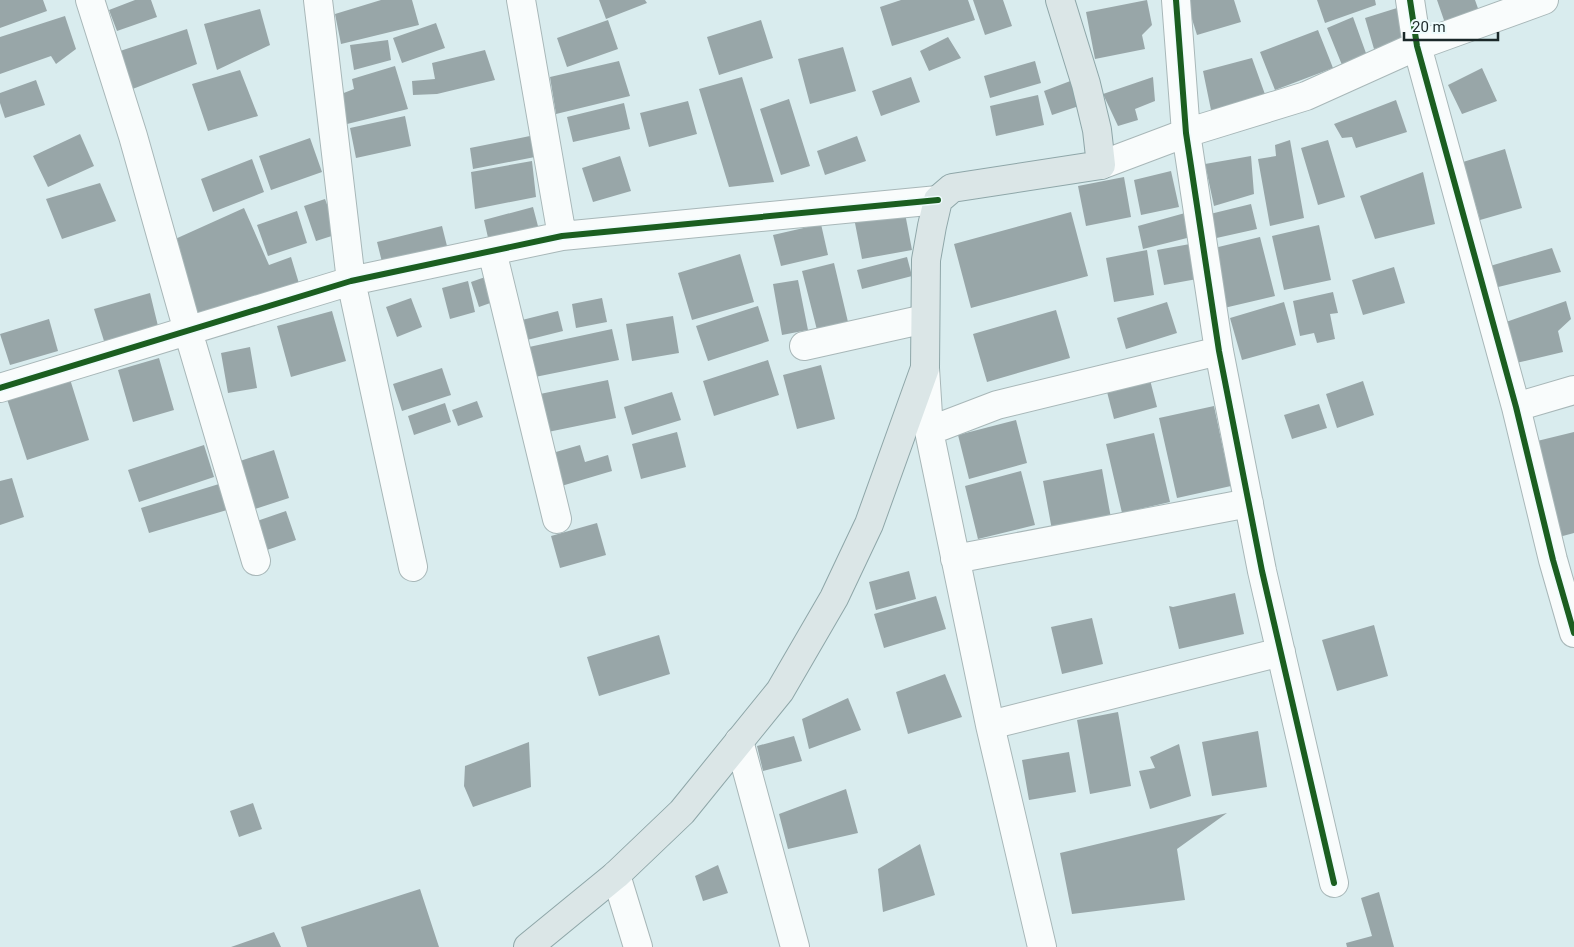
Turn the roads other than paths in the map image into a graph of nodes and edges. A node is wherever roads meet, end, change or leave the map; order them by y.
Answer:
1 (90, 0) edge
2 (318, 0) edge
3 (520, 0) edge
4 (1060, 0) edge
5 (1176, 0) edge
6 (1410, 0) edge
7 (1544, 0) edge
8 (1417, 46) junction
9 (1186, 133) junction
10 (1102, 165) junction
11 (938, 200) junction
12 (562, 236) junction
13 (492, 252) junction
14 (350, 281) junction
15 (925, 319) junction
16 (188, 332) junction
17 (804, 346) dead end
18 (1219, 351) junction
19 (925, 368) junction
20 (0, 388) edge
21 (1574, 390) edge
22 (1516, 407) junction
23 (929, 431) junction
24 (1248, 503) junction
25 (557, 519) dead end
26 (955, 559) junction
27 (256, 560) dead end
28 (413, 567) dead end
29 (1574, 633) edge
30 (1281, 652) junction
31 (990, 725) junction
32 (739, 741) junction
33 (616, 875) junction
34 (1334, 883) dead end
35 (528, 947) edge
36 (638, 947) edge
37 (795, 947) edge
38 (1042, 947) edge

1 - 16 street
2 - 14 street
3 - 12 street
4 - 10 main road
5 - 9 street
6 - 8 street
7 - 8 street
8 - 9 street
8 - 22 street
9 - 10 street
9 - 18 street
10 - 11 main road
11 - 12 street
11 - 15 main road
12 - 13 street
13 - 14 street
13 - 25 street
14 - 16 street
14 - 28 street
15 - 17 street
15 - 19 main road
16 - 20 street
16 - 27 street
18 - 23 street
18 - 24 street
19 - 23 street
19 - 32 main road
21 - 22 street
22 - 29 street
23 - 26 street
24 - 26 street
24 - 30 street
26 - 31 street
30 - 31 street
30 - 34 street
31 - 38 street
32 - 33 main road
32 - 37 street
33 - 35 main road
33 - 36 street

